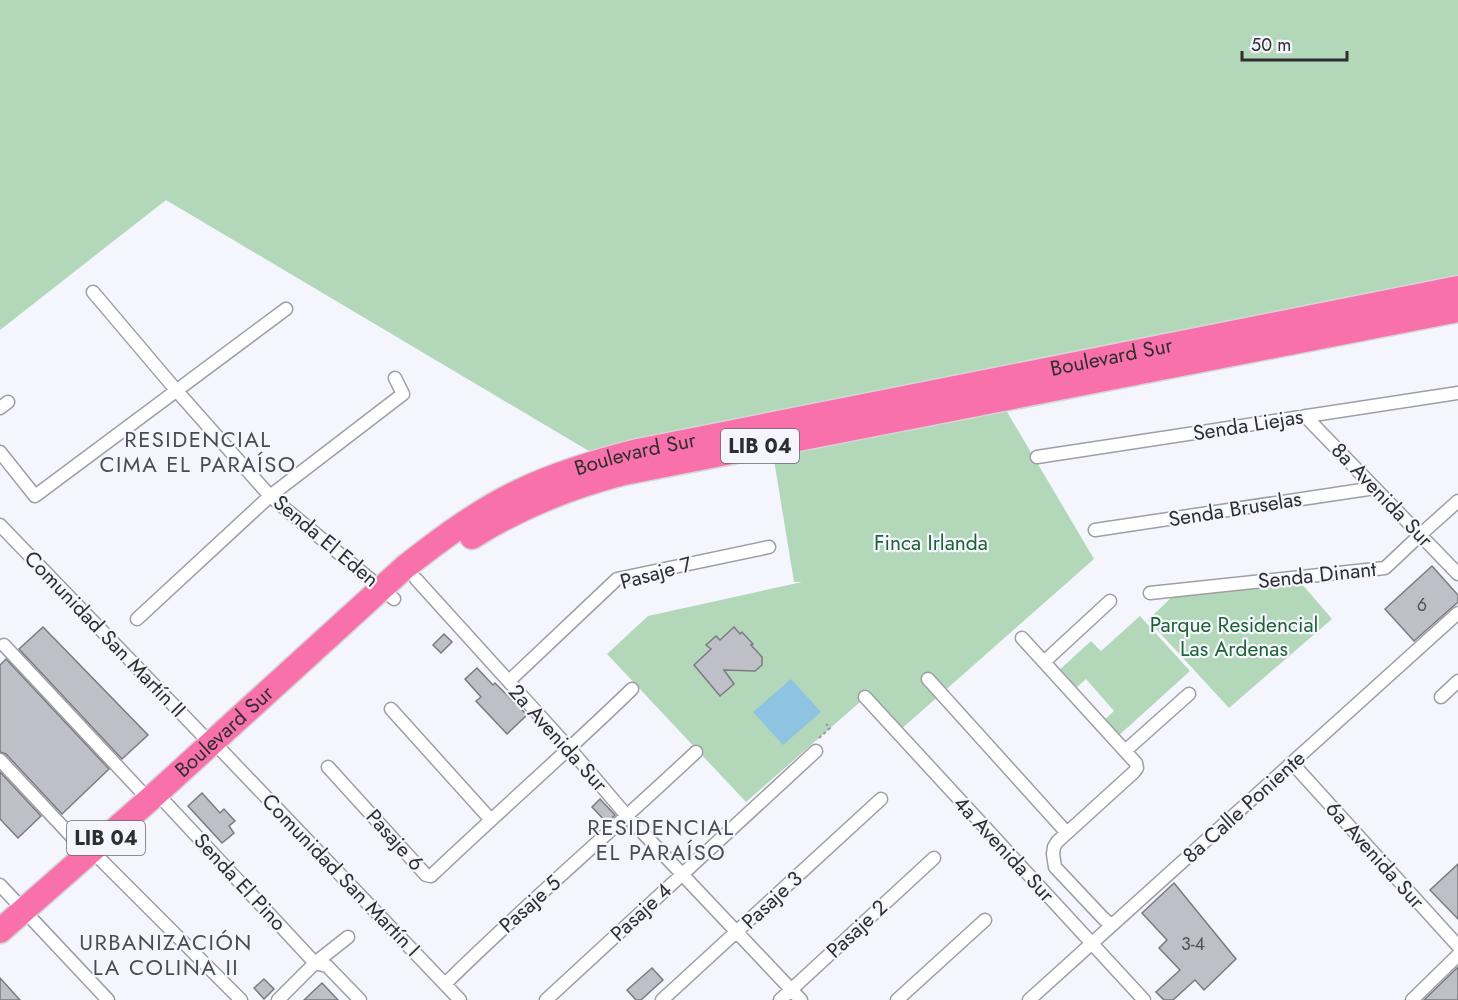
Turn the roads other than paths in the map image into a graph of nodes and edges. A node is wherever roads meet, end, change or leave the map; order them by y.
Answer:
1 (1458, 288) edge
2 (93, 292) dead end
3 (286, 309) dead end
4 (1458, 310) edge
5 (395, 378) dead end
6 (177, 390) junction
7 (1458, 393) edge
8 (1305, 416) junction
9 (0, 452) edge
10 (1037, 457) dead end
11 (1375, 488) junction
12 (270, 496) junction
13 (1458, 501) edge
14 (0, 525) edge
15 (1095, 530) dead end
16 (1420, 535) junction
17 (769, 547) dead end
18 (1458, 574) edge
19 (416, 579) junction
20 (388, 593) junction
21 (1150, 593) dead end
22 (1110, 601) dead end
23 (1458, 613) edge
24 (137, 619) dead end
25 (1022, 638) dead end
26 (4, 645) dead end
27 (1044, 662) junction
28 (928, 679) dead end
29 (508, 681) junction
30 (1458, 681) edge
31 (632, 689) dead end
32 (1189, 694) dead end
33 (865, 697) dead end
34 (1441, 697) dead end
35 (391, 709) dead end
36 (216, 747) junction
37 (570, 749) junction
38 (816, 751) dead end
39 (1125, 751) junction
40 (696, 752) dead end
41 (0, 760) edge
42 (1293, 764) junction
43 (328, 767) dead end
44 (881, 799) dead end
45 (157, 801) junction
46 (627, 816) junction
47 (491, 820) junction
48 (1067, 833) junction
49 (94, 856) junction
50 (934, 858) dead end
51 (682, 873) junction
52 (0, 885) edge
53 (29, 915) junction
54 (986, 920) dead end
55 (1112, 925) junction
56 (0, 931) edge
57 (737, 932) junction
58 (348, 937) dead end
59 (1091, 943) junction
60 (1458, 946) edge
61 (0, 949) edge
62 (1458, 956) edge
63 (315, 963) junction
64 (445, 984) junction
65 (792, 990) junction
66 (108, 1000) edge
67 (241, 1000) edge
68 (278, 1000) edge
69 (360, 1000) edge
70 (460, 1000) edge
71 (546, 1000) edge
72 (662, 1000) edge
73 (780, 1000) edge
74 (801, 1000) edge
75 (897, 1000) edge
76 (1029, 1000) edge
77 (1144, 1000) edge
78 (1412, 1000) edge

1 - 20 highway, Boulevard Sur / LIB 04
2 - 6 street, Senda El Eden
3 - 6 street
4 - 19 highway, Boulevard Sur / LIB 04
5 - 12 street
6 - 9 street
6 - 12 street, Senda El Eden
7 - 8 street, Senda Liejas
8 - 10 street, Senda Liejas
8 - 11 street, 8a Avenida Sur
11 - 15 street, Senda Bruselas
11 - 16 street, 8a Avenida Sur
12 - 20 street, Senda El Eden
12 - 24 street
13 - 16 street, Senda Dinant
14 - 36 street, Comunidad San Martín II
16 - 18 street, 8a Avenida Sur
16 - 21 street, Senda Dinant
17 - 29 street, Pasaje 7
19 - 20 highway, Boulevard Sur / LIB 04
19 - 29 street, 2a Avenida Sur
20 - 36 highway, Boulevard Sur / LIB 04
22 - 27 street
23 - 42 street, 8a Calle Poniente
25 - 27 street
26 - 45 street, Senda El Pino
27 - 39 street
28 - 48 street
29 - 37 street, 2a Avenida Sur
30 - 34 street
31 - 37 street, Pasaje 6
32 - 39 street
33 - 59 street, 4a Avenida Sur
35 - 47 street
36 - 45 highway, Boulevard Sur / LIB 04
36 - 64 street, Comunidad San Martín I
37 - 46 street, 2a Avenida Sur
37 - 47 street, Pasaje 6
38 - 51 street, Pasaje 4
39 - 48 street
40 - 46 street, Pasaje 5
41 - 49 street
42 - 55 street, 8a Calle Poniente
42 - 60 street, 6a Avenida Sur
43 - 47 street, Pasaje 6
44 - 57 street, Pasaje 3
45 - 49 highway, Boulevard Sur / LIB 04
45 - 63 street, Senda El Pino
46 - 51 street, 2a Avenida Sur
46 - 64 street, Pasaje 5
48 - 55 street
49 - 53 highway, Boulevard Sur / LIB 04
49 - 67 street
50 - 65 street, Pasaje 2
51 - 57 street, 2a Avenida Sur
51 - 71 street, Pasaje 4
52 - 53 street
53 - 56 highway, Boulevard Sur / LIB 04
53 - 61 highway, Boulevard Sur / LIB 04
53 - 66 street
54 - 75 street
55 - 59 street, 8a Calle Poniente
57 - 65 street, 2a Avenida Sur
57 - 72 street, Pasaje 3
58 - 63 street
59 - 76 street, 8a Calle Poniente
59 - 77 street, 4a Avenida Sur
62 - 78 street
63 - 68 street
63 - 69 street, Senda El Pino
64 - 70 street, Comunidad San Martín I
65 - 73 street, Pasaje 2
65 - 74 street, 2a Avenida Sur

